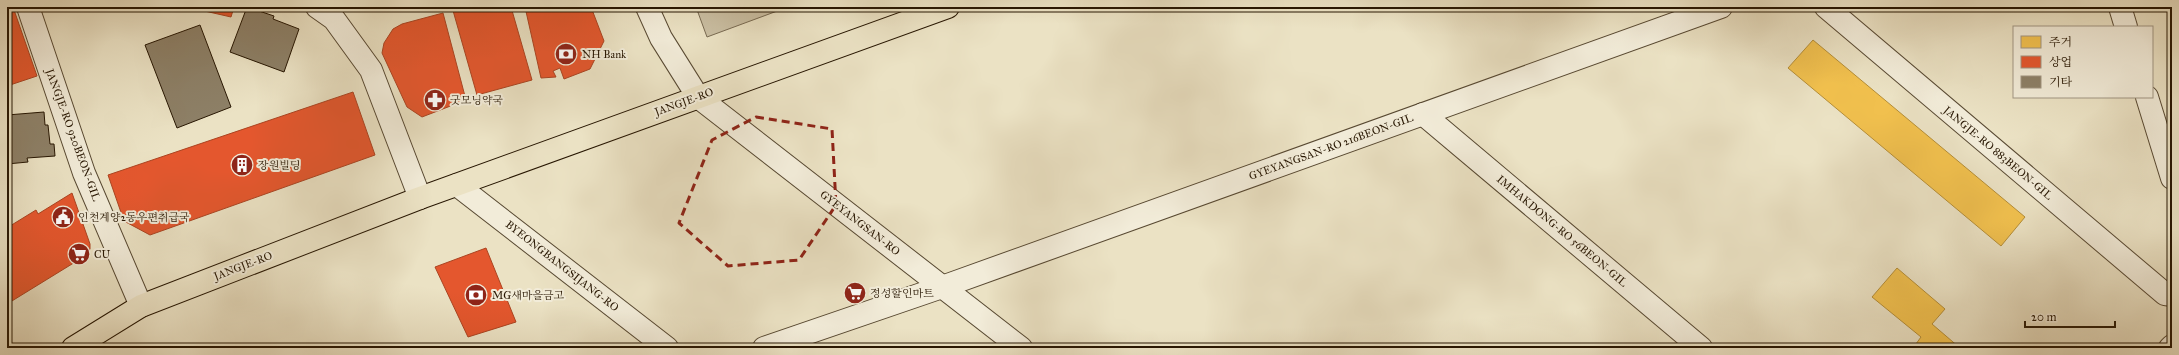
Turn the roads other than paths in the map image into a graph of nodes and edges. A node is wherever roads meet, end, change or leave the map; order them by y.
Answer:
1 (28, 7) edge
2 (317, 7) edge
3 (647, 7) edge
4 (948, 7) edge
5 (1721, 7) edge
6 (1826, 7) edge
7 (2120, 7) edge
8 (2126, 26) edge
9 (698, 97) junction
10 (2147, 98) edge
11 (1422, 114) junction
12 (2172, 178) edge
13 (457, 185) junction
14 (420, 198) junction
15 (942, 286) junction
16 (2172, 295) edge
17 (141, 306) junction
18 (2172, 346) edge
19 (73, 348) edge
20 (667, 348) edge
21 (764, 348) edge
22 (1021, 348) edge
23 (1701, 348) edge
24 (2170, 348) edge

1 - 17 street, JANGJE-RO 920BEON-GIL
2 - 14 street
3 - 9 street, GYEYANGSAN-RO
4 - 9 main road, JANGJE-RO
5 - 11 street, GYEYANGSAN-RO 216BEON-GIL
6 - 16 street, JANGJE-RO 883BEON-GIL
7 - 8 street
9 - 13 main road, JANGJE-RO
9 - 15 street, GYEYANGSAN-RO
10 - 12 street
11 - 15 street, GYEYANGSAN-RO 216BEON-GIL
11 - 23 street, IMHAKDONG-RO 56BEON-GIL
13 - 14 main road, JANGJE-RO
13 - 20 street, BYEONGBANGSIJANG-RO
14 - 17 main road, JANGJE-RO
15 - 21 street, GYEYANGSAN-RO 216BEON-GIL
15 - 22 street, GYEYANGSAN-RO
17 - 19 main road, JANGJE-RO
18 - 24 street

